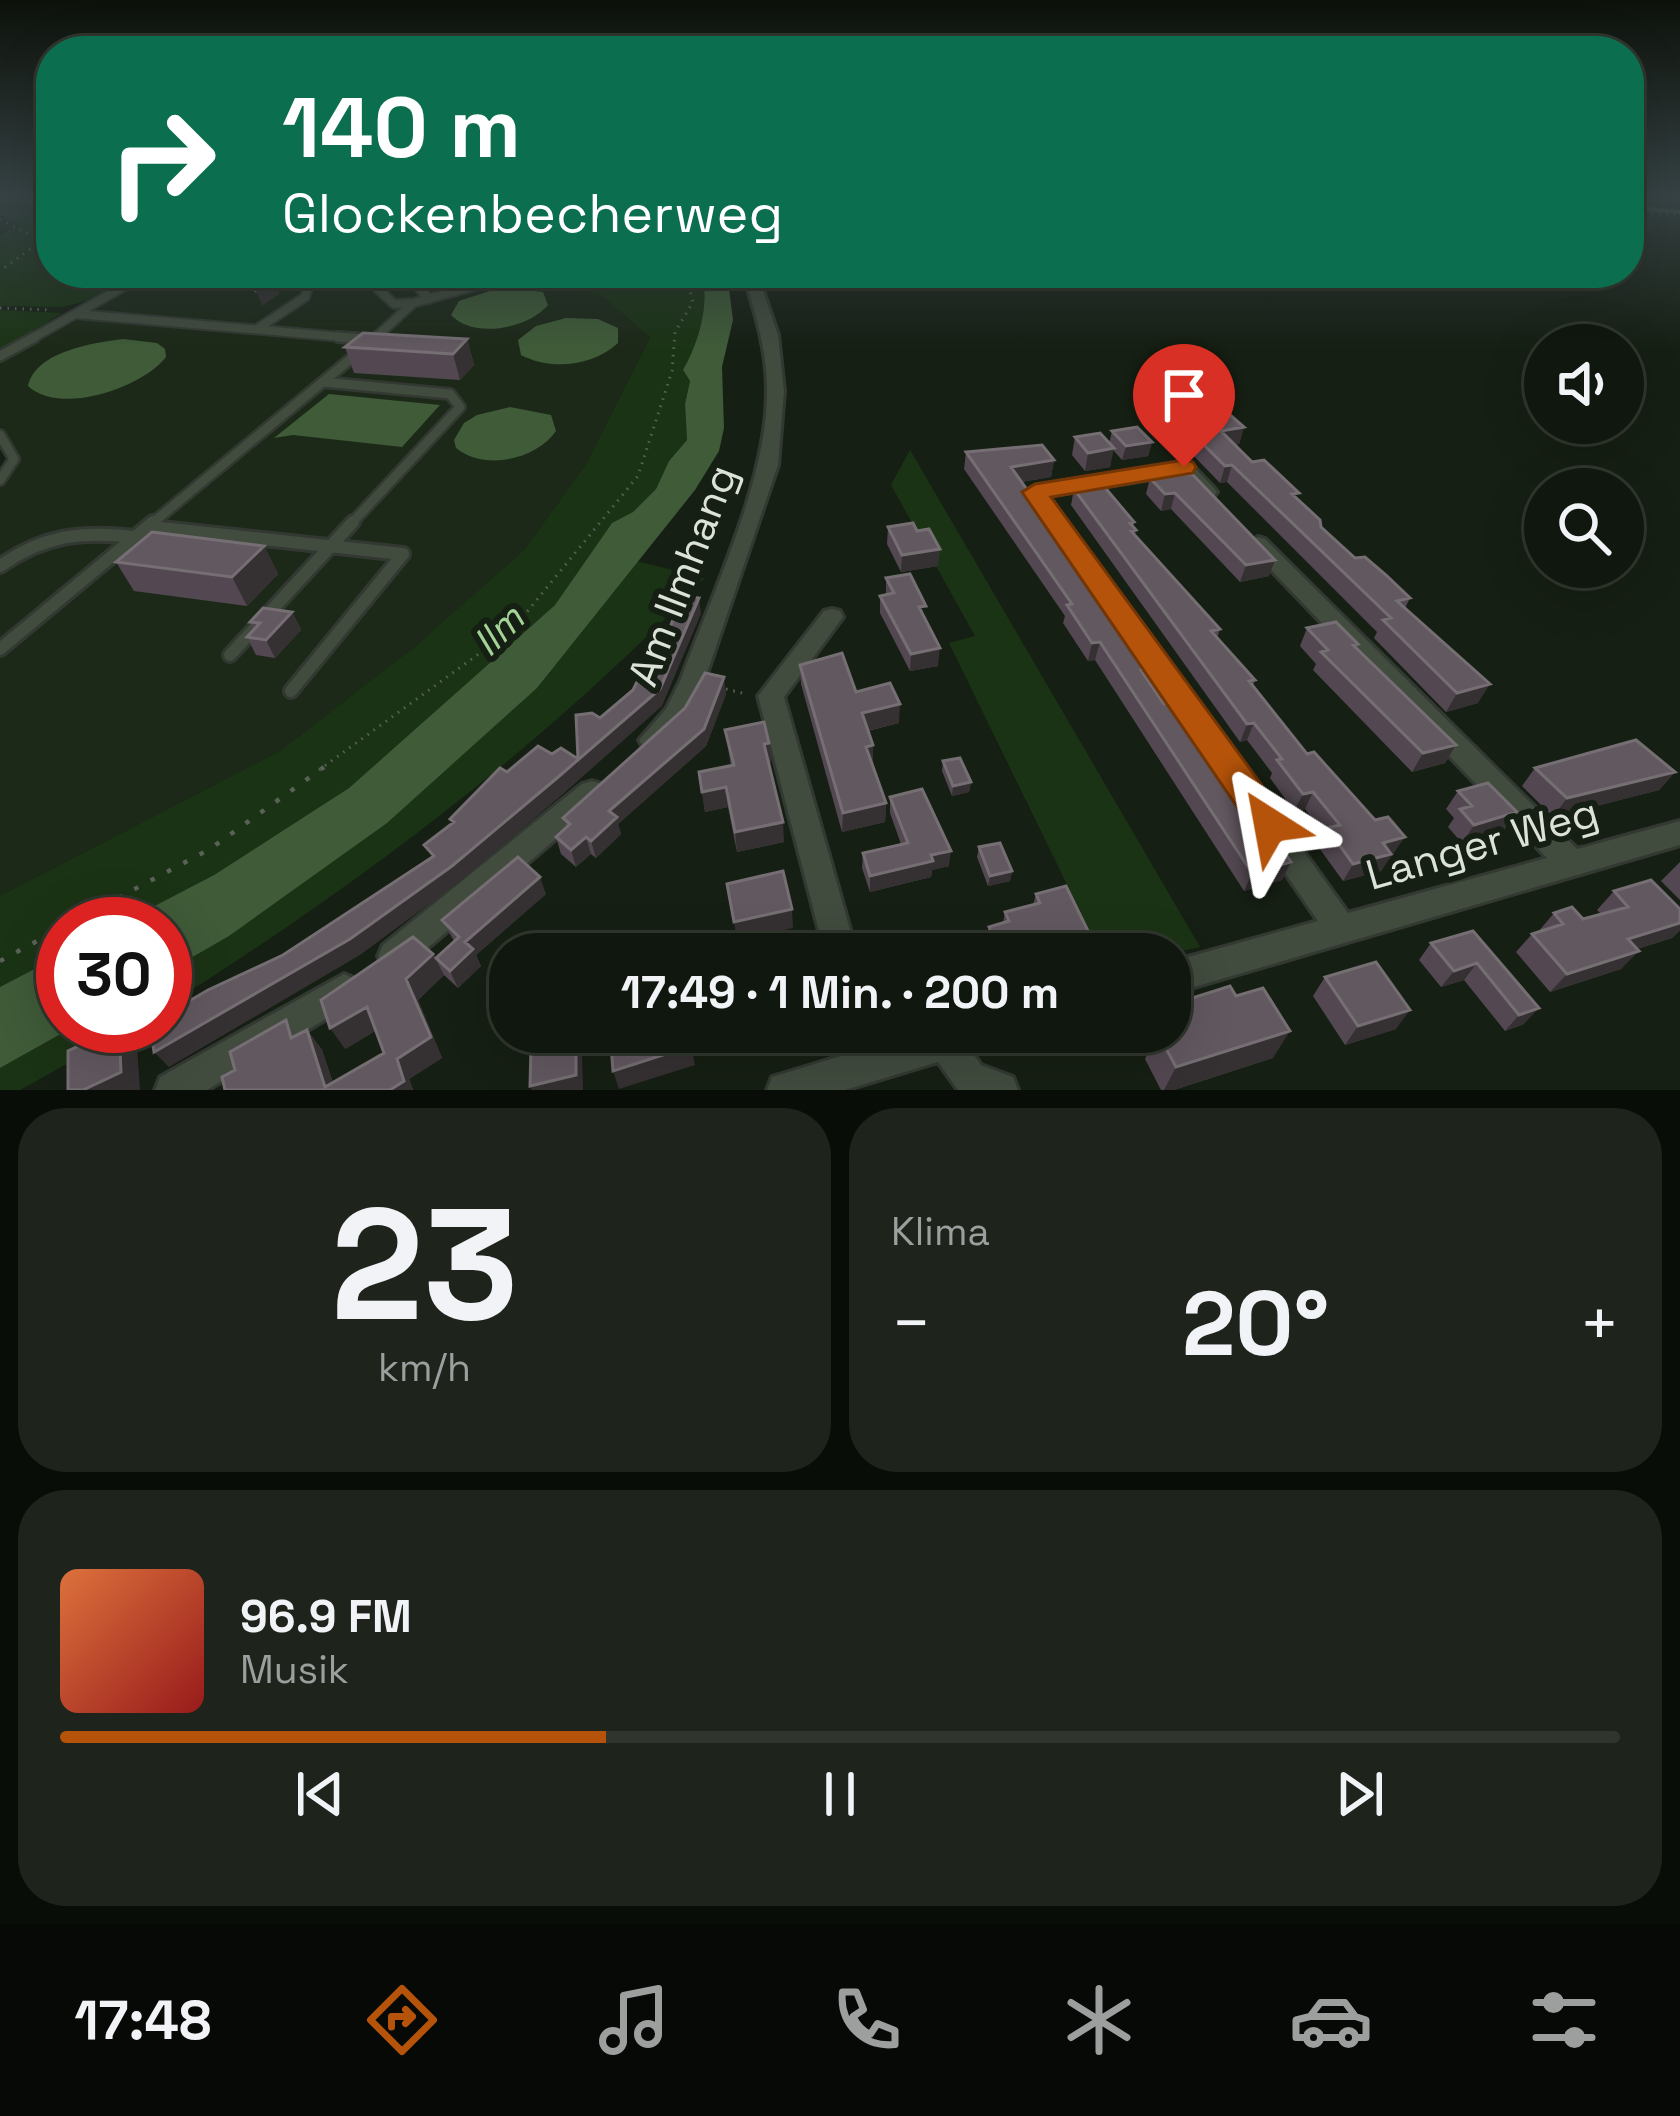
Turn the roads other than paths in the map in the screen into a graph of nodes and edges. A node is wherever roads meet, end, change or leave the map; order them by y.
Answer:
1 (122, 288) edge
2 (308, 288) edge
3 (377, 288) dead end
4 (419, 288) edge
5 (468, 288) edge
6 (755, 288) edge
7 (429, 299) junction
8 (413, 303) junction
9 (77, 314) junction
10 (257, 329) junction
11 (373, 340) junction
12 (363, 348) junction
13 (381, 349) edge
14 (0, 356) edge
15 (323, 382) junction
16 (0, 435) edge
17 (0, 480) edge
18 (1216, 501) edge
19 (152, 527) junction
20 (1249, 534) edge
21 (134, 537) junction
22 (334, 544) junction
23 (0, 566) edge
24 (832, 617) dead end
25 (0, 650) edge
26 (230, 655) dead end
27 (291, 691) dead end
28 (1680, 833) edge
29 (1573, 865) junction
30 (1342, 930) junction
31 (835, 933) edge
32 (1191, 972) edge
33 (857, 1053) edge
34 (952, 1053) edge
35 (173, 1090) edge
36 (785, 1090) edge
37 (1000, 1090) edge

1 - 9 lane
2 - 10 lane
3 - 8 lane
4 - 7 lane
5 - 7 lane
6 - 35 street, Am Ilmhang
7 - 8 lane
8 - 11 lane
9 - 10 lane
9 - 14 lane
10 - 11 lane
11 - 12 lane
12 - 13 lane
12 - 15 lane
15 - 19 lane
15 - 22 lane
16 - 17 lane
18 - 30 street
19 - 21 lane
19 - 22 lane
20 - 29 street
21 - 23 lane
21 - 25 lane
22 - 26 lane
22 - 27 lane
24 - 31 street
28 - 29 street, Langer Weg
29 - 30 street, Langer Weg
30 - 32 street, Langer Weg
33 - 36 street
34 - 37 street

